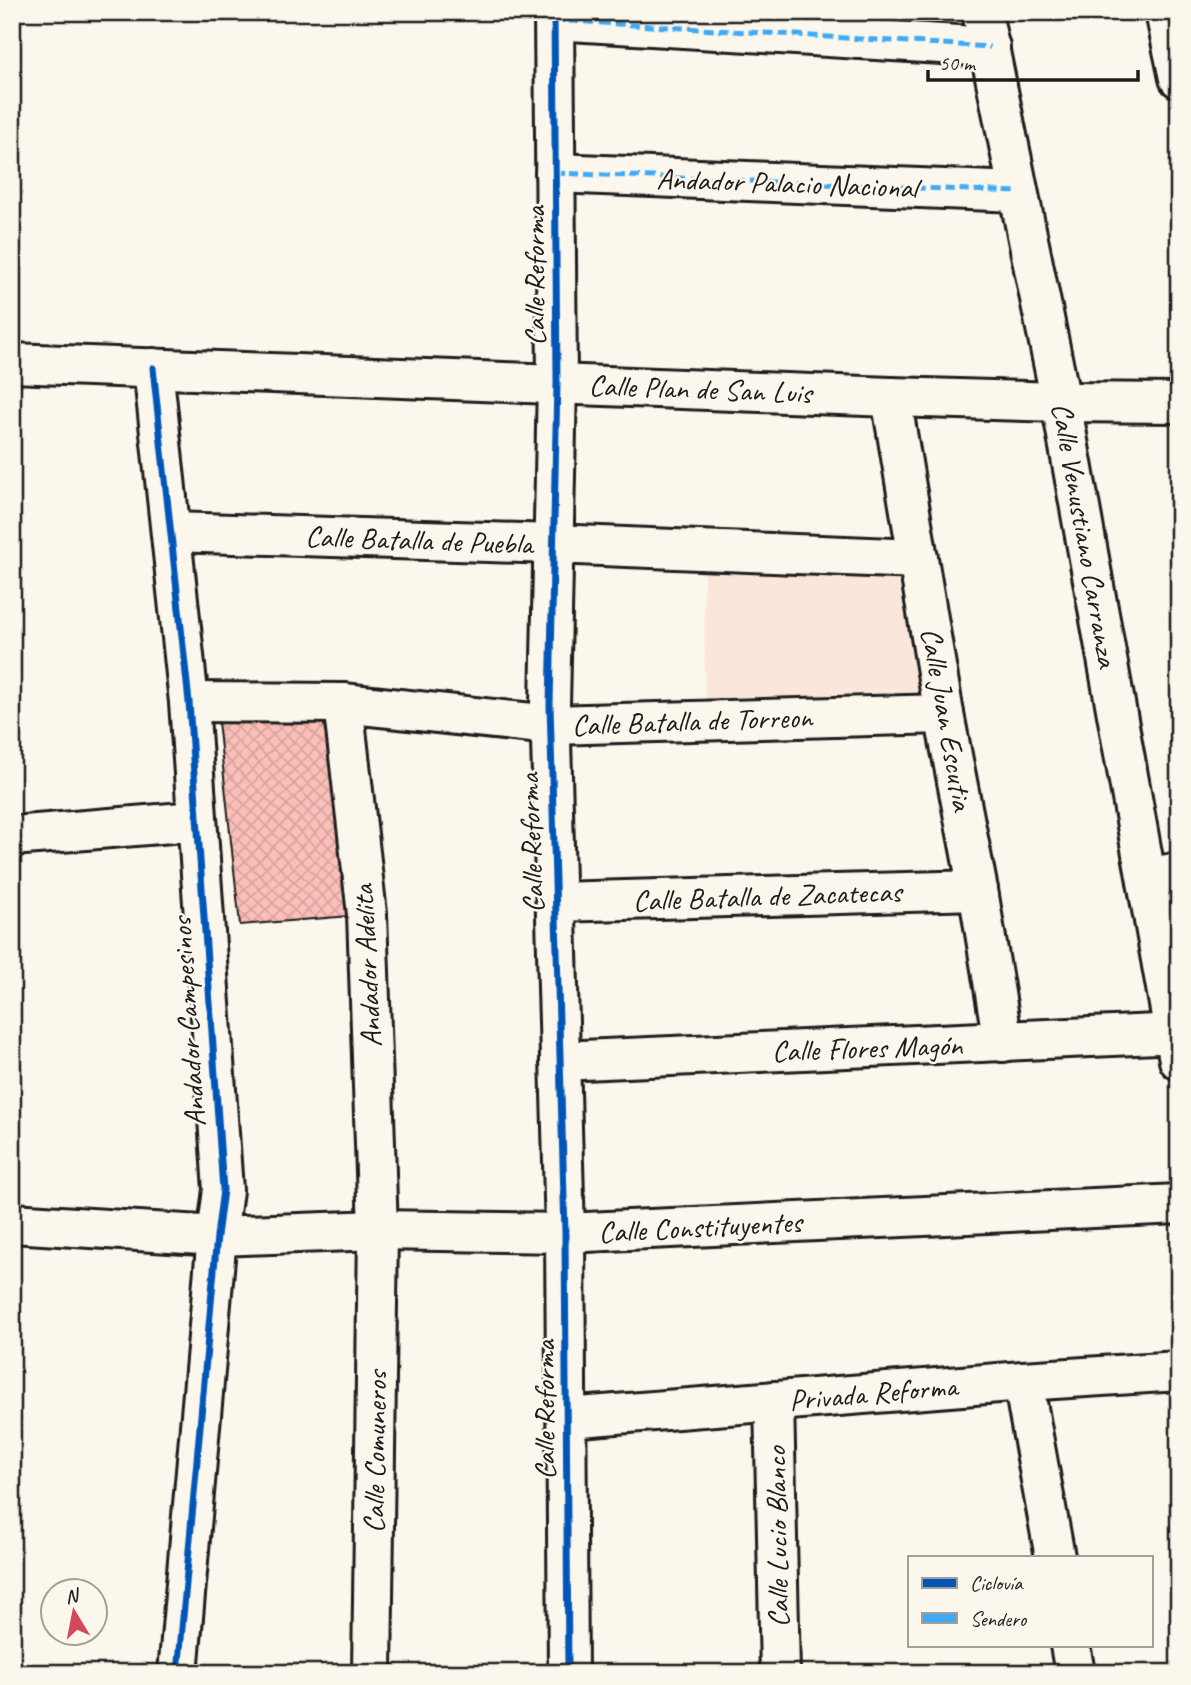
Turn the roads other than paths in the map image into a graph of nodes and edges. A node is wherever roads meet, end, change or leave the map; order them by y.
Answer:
1 (1165, 12) edge
2 (554, 16) edge
3 (986, 30) edge
4 (1179, 78) edge
5 (555, 173) junction
6 (1018, 192) junction
7 (12, 363) edge
8 (153, 368) junction
9 (557, 383) junction
10 (891, 397) junction
11 (1062, 402) junction
12 (1179, 403) edge
13 (172, 532) junction
14 (553, 544) junction
15 (918, 559) junction
16 (189, 702) junction
17 (343, 704) junction
18 (944, 714) junction
19 (551, 724) junction
20 (196, 821) junction
21 (12, 836) edge
22 (1163, 875) edge
23 (978, 890) junction
24 (555, 902) junction
25 (1003, 1042) junction
26 (1177, 1042) edge
27 (560, 1061) junction
28 (1179, 1204) edge
29 (12, 1223) edge
30 (378, 1230) junction
31 (565, 1233) junction
32 (216, 1236) junction
33 (1179, 1371) edge
34 (1023, 1381) junction
35 (774, 1401) junction
36 (567, 1418) junction
37 (1055, 1556) edge
38 (1070, 1646) edge
39 (178, 1673) edge
40 (372, 1673) edge
41 (568, 1673) edge
42 (780, 1673) edge
43 (1075, 1673) edge

1 - 4 street
2 - 3 street
2 - 5 street, Calle Reforma
3 - 6 street, Calle Venustiano Carranza
5 - 6 street, Andador Palacio Nacional
5 - 9 street, Calle Reforma
6 - 11 street, Calle Venustiano Carranza
7 - 8 street, Calle Plan de San Luis
8 - 9 street, Calle Plan de San Luis
8 - 13 street, Andador Campesinos
9 - 10 street, Calle Plan de San Luis
9 - 14 street, Calle Reforma
10 - 11 street, Calle Plan de San Luis
10 - 15 street, Calle Juan Escutia
11 - 12 street, Calle Plan de San Luis
11 - 22 street, Calle Venustiano Carranza
13 - 14 street, Calle Batalla de Puebla
13 - 16 street, Andador Campesinos
14 - 15 street, Calle Batalla de Puebla
14 - 19 street, Calle Reforma
15 - 18 street, Calle Juan Escutia
16 - 17 street, Calle Batalla de Torreon
16 - 20 street, Andador Campesinos
17 - 19 street, Calle Batalla de Torreon
17 - 30 street, Andador Adelita
18 - 19 street, Calle Batalla de Torreon
18 - 23 street, Calle Juan Escutia
19 - 24 street, Calle Reforma
20 - 21 street
20 - 32 street, Andador Campesinos
22 - 26 street, Calle Venustiano Carranza
23 - 24 street, Calle Batalla de Zacatecas
23 - 25 street, Calle Juan Escutia
24 - 27 street, Calle Reforma
25 - 26 street, Calle Flores Magón
25 - 27 street, Calle Flores Magón
27 - 31 street, Calle Reforma
28 - 31 street, Calle Constituyentes
29 - 32 street, Calle Constituyentes
30 - 31 street, Calle Constituyentes
30 - 32 street, Calle Constituyentes
30 - 40 street, Calle Comuneros
31 - 36 street, Calle Reforma
32 - 39 street, Andador Campesinos
33 - 34 street, Privada Reforma
34 - 35 street, Privada Reforma
34 - 37 street
35 - 36 street, Privada Reforma
35 - 42 street, Calle Lucio Blanco
36 - 41 street, Calle Reforma
38 - 43 street

